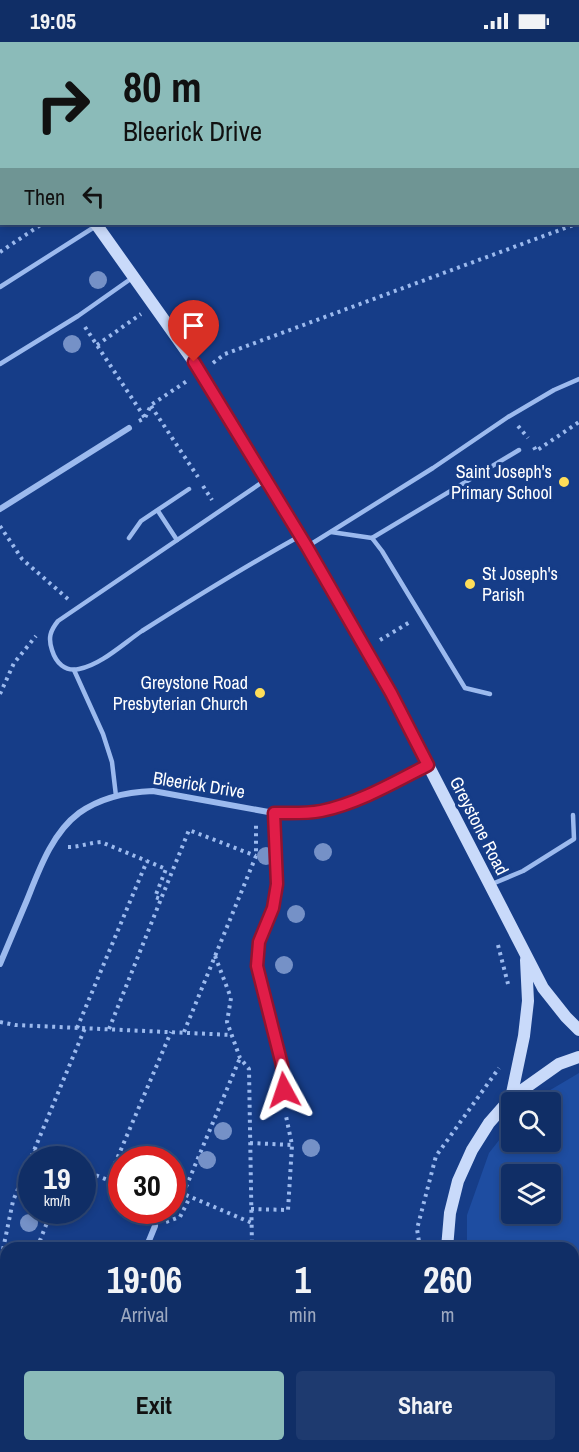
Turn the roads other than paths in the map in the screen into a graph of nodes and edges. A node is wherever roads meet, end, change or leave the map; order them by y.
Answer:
1 (95, 225) edge
2 (98, 225) edge
3 (134, 276) junction
4 (0, 288) edge
5 (0, 364) edge
6 (579, 380) edge
7 (129, 428) road end
8 (519, 450) dead end
9 (266, 479) junction
10 (189, 489) dead end
11 (0, 509) edge
12 (158, 511) junction
13 (331, 532) junction
14 (129, 538) dead end
15 (372, 538) junction
16 (177, 540) junction
17 (303, 542) junction
18 (74, 670) junction
19 (490, 694) dead end
20 (428, 765) junction
21 (116, 796) junction
22 (274, 813) junction
23 (573, 815) dead end
24 (489, 885) junction
25 (526, 956) junction
26 (0, 964) edge
27 (579, 1030) edge
28 (579, 1057) edge
29 (513, 1092) edge
30 (520, 1092) edge
31 (284, 1104) road end
32 (501, 1110) edge
33 (155, 1226) road end
34 (148, 1242) edge
35 (448, 1242) edge

1 - 4 lane
2 - 3 main road, Greystone Road
3 - 5 lane
3 - 9 main road, Greystone Road
6 - 13 lane
7 - 11 street
8 - 15 lane
9 - 16 lane
9 - 17 main road, Greystone Road
10 - 12 lane
12 - 14 lane
12 - 16 lane
13 - 15 lane
13 - 17 lane
15 - 19 lane
16 - 18 lane
17 - 18 lane
17 - 20 main road, Greystone Road
18 - 21 lane
20 - 22 street, Bleerick Drive
20 - 24 main road, Greystone Road
21 - 22 street, Bleerick Drive
21 - 26 street, Bleerick Drive
22 - 31 street
23 - 24 lane
24 - 25 main road, Greystone Road
25 - 27 main road, Greystone Road
25 - 29 main road, Greystone Road
28 - 30 main road
32 - 35 main road
33 - 34 street

